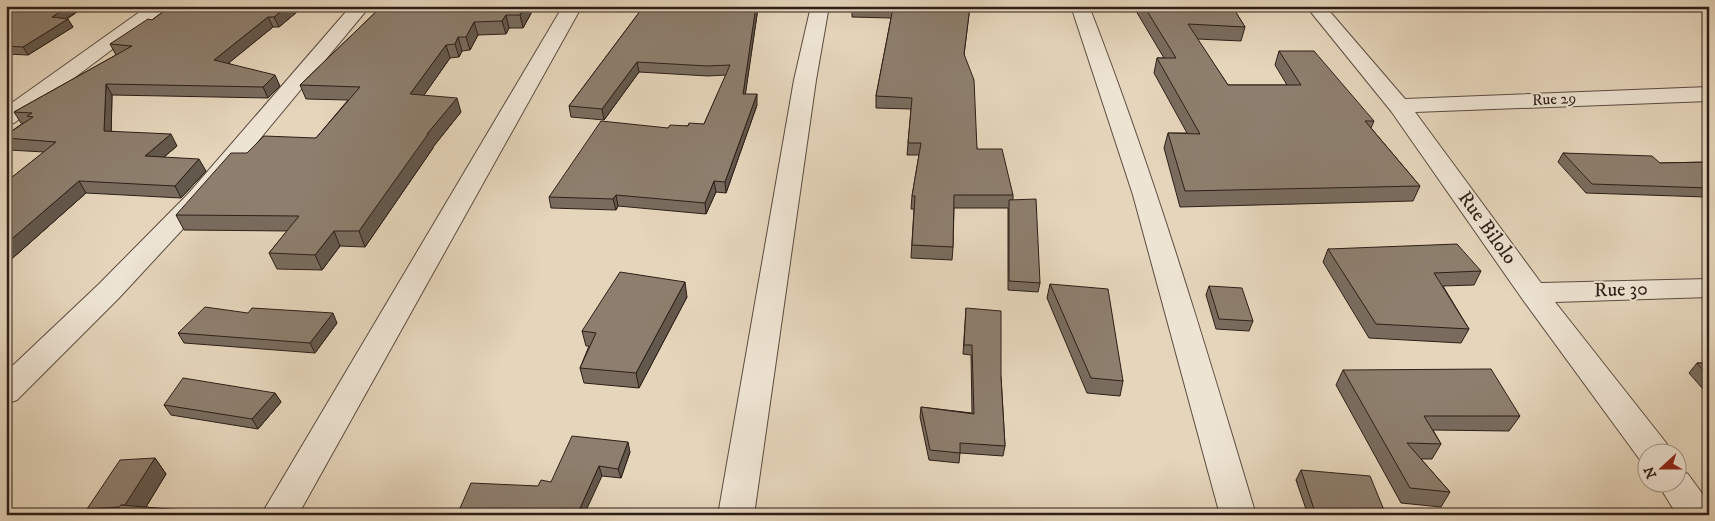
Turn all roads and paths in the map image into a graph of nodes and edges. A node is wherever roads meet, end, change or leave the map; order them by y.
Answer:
1 (161, 6) edge
2 (361, 6) edge
3 (573, 6) edge
4 (820, 6) edge
5 (1080, 6) edge
6 (1315, 6) edge
7 (1709, 94) edge
8 (1399, 106) junction
9 (6, 118) edge
10 (1709, 288) edge
11 (1533, 293) junction
12 (6, 392) edge
13 (1646, 444) edge
14 (1683, 494) edge
15 (279, 515) edge
16 (736, 515) edge
17 (1238, 515) edge
18 (1697, 515) edge

1 - 9 street
2 - 12 street
3 - 15 street
4 - 16 street
5 - 17 street
6 - 8 street, Rue Bilolo
7 - 8 street, Rue 29
8 - 11 street, Rue Bilolo
10 - 11 street, Rue 30
11 - 13 street, Rue Bilolo
14 - 18 street

